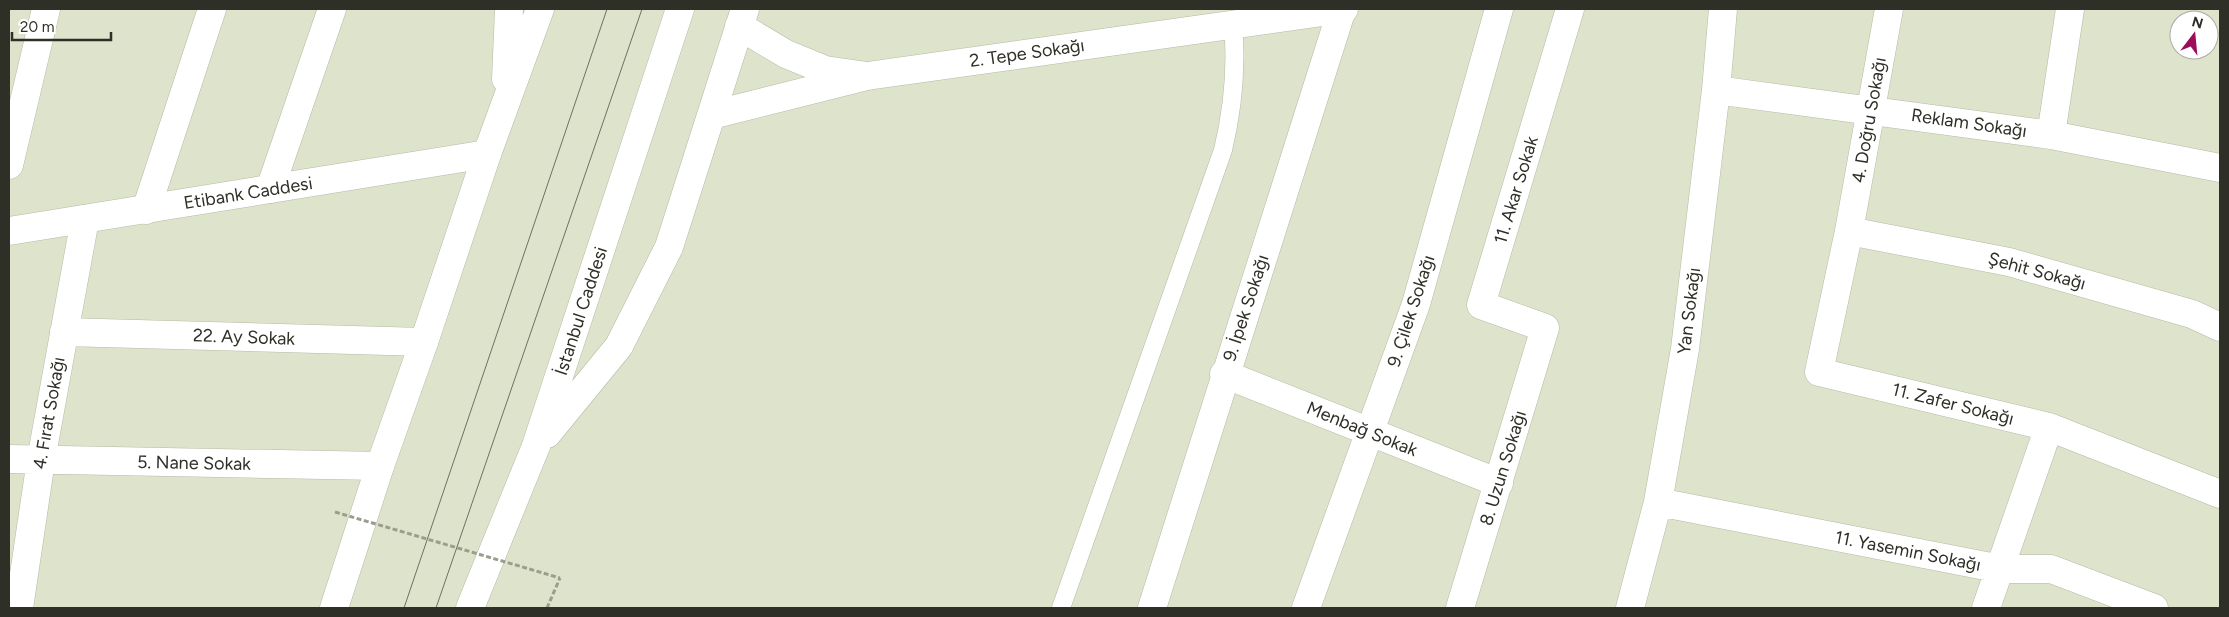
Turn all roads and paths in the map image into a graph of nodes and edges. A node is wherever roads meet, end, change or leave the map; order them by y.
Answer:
1 (46, 9) edge
2 (212, 9) edge
3 (332, 9) edge
4 (508, 9) edge
5 (540, 9) edge
6 (680, 9) edge
7 (1343, 9) edge
8 (1498, 9) edge
9 (1570, 9) edge
10 (1723, 9) edge
11 (1889, 9) edge
12 (2070, 9) edge
13 (742, 17) edge
14 (1232, 24) junction
15 (867, 76) junction
16 (1716, 90) junction
17 (506, 100) junction
18 (1872, 110) junction
19 (712, 115) junction
20 (2051, 135) junction
21 (487, 154) junction
22 (9, 165) edge
23 (2220, 168) edge
24 (270, 189) junction
25 (146, 210) junction
26 (84, 219) junction
27 (9, 230) edge
28 (1849, 231) junction
29 (2220, 327) edge
30 (1545, 328) joint
31 (64, 332) junction
32 (424, 342) junction
33 (1224, 374) junction
34 (2049, 427) junction
35 (1369, 432) junction
36 (536, 446) junction
37 (9, 459) edge
38 (41, 460) junction
39 (380, 466) junction
40 (1499, 484) junction
41 (2220, 494) edge
42 (1658, 502) junction
43 (335, 512) dead end
44 (2001, 569) junction
45 (19, 608) edge
46 (334, 608) edge
47 (470, 608) edge
48 (547, 608) edge
49 (1061, 608) edge
50 (1152, 608) edge
51 (1306, 608) edge
52 (1460, 608) edge
53 (1630, 608) edge
54 (1986, 608) edge
55 (2154, 608) edge

1 - 22 main road
2 - 25 main road
3 - 24 main road
4 - 17 main road
5 - 17 main road
6 - 36 main road, İstanbul Caddesi
7 - 14 main road, 2. Tepe Sokağı
7 - 33 main road, 9. İpek Sokağı
8 - 35 main road, 9. Çilek Sokağı
9 - 30 main road, 11. Akar Sokak
10 - 16 main road, Yan Sokağı
11 - 18 main road, 4. Doğru Sokağı
12 - 20 main road
13 - 15 main road
13 - 19 main road
14 - 15 main road, 2. Tepe Sokağı
14 - 49 lane
15 - 19 main road, 2. Tepe Sokağı
16 - 18 main road, Reklam Sokağı
16 - 42 main road, Yan Sokağı
17 - 21 main road
18 - 20 main road, Reklam Sokağı
18 - 28 main road, 4. Doğru Sokağı
19 - 36 main road
20 - 23 main road, Reklam Sokağı
21 - 24 main road, Etibank Caddesi
21 - 32 main road
24 - 25 main road, Etibank Caddesi
25 - 26 main road, Etibank Caddesi
26 - 27 main road, Etibank Caddesi
26 - 31 main road, 4. Fırat Sokağı
28 - 29 main road, Şehit Sokağı
28 - 34 main road, 11. Zafer Sokağı
30 - 40 main road, 8. Uzun Sokağı
31 - 32 main road, 22. Ay Sokak
31 - 38 main road, 4. Fırat Sokağı
32 - 39 main road
33 - 35 main road, Menbağ Sokak
33 - 50 main road, 9. İpek Sokağı
34 - 41 main road, 11. Zafer Sokağı
34 - 44 main road
35 - 40 main road, Menbağ Sokak
35 - 51 main road, 9. Çilek Sokağı
36 - 47 main road, İstanbul Caddesi
37 - 38 main road, 5. Nane Sokak
38 - 39 main road, 5. Nane Sokak
38 - 45 main road, 4. Fırat Sokağı
39 - 46 main road
40 - 52 main road, 8. Uzun Sokağı
42 - 44 main road, 11. Yasemin Sokağı
42 - 53 main road, Yan Sokağı
43 - 48 path, bridge
44 - 54 main road
44 - 55 main road, 11. Yasemin Sokağı

